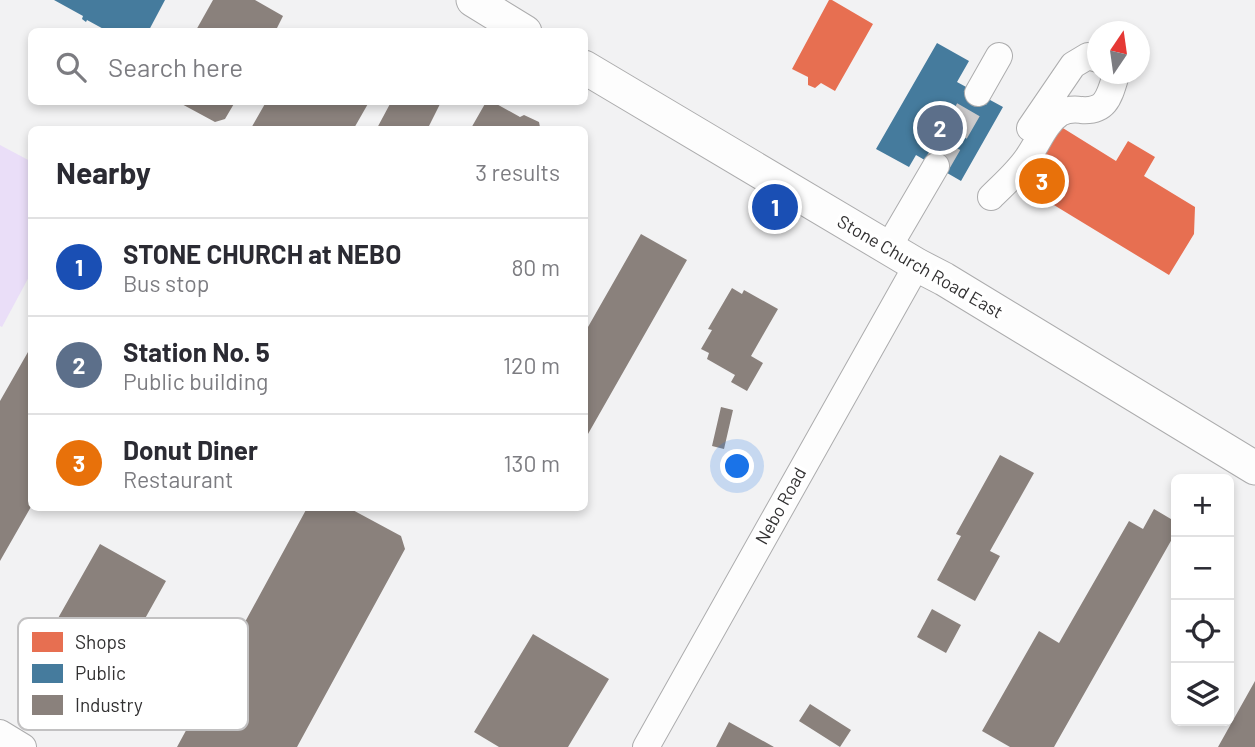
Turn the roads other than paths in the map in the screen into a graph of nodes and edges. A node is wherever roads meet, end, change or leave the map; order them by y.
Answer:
1 (473, 0) edge
2 (518, 28) edge
3 (999, 56) dead end
4 (1087, 57) edge
5 (588, 69) edge
6 (1113, 84) edge
7 (978, 93) tunnel mouth
8 (936, 166) tunnel mouth
9 (888, 248) junction
10 (917, 265) junction
11 (1255, 468) edge
12 (0, 733) edge
13 (23, 747) edge
14 (646, 747) edge

1 - 2 main road
3 - 7 street
4 - 6 street
5 - 9 main road, Stone Church Road East
8 - 9 street
9 - 10 main road, Stone Church Road East
10 - 11 main road, Stone Church Road East
10 - 14 street, Nebo Road
12 - 13 street

